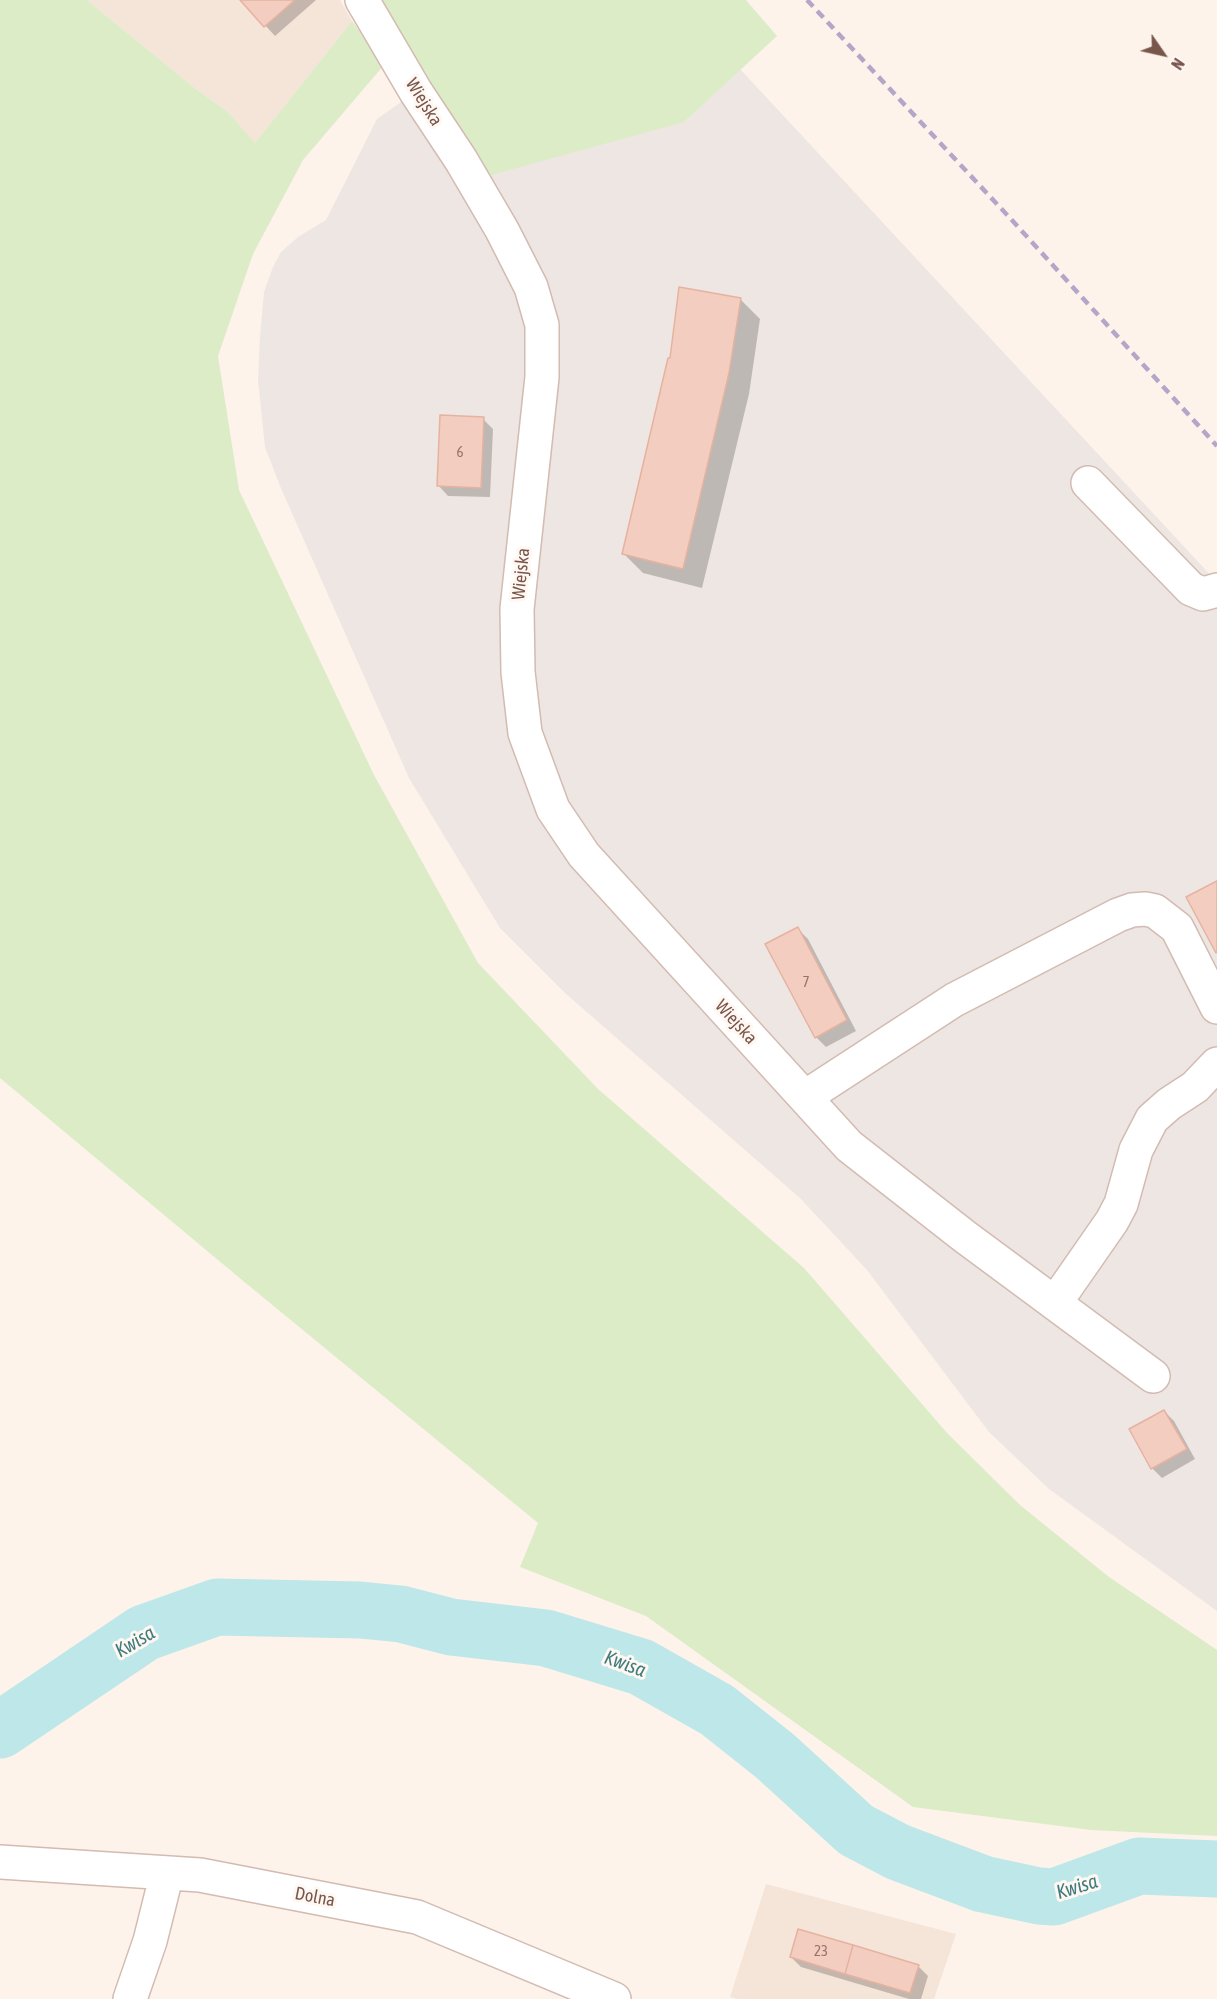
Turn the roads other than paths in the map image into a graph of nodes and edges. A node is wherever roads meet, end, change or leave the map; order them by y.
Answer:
1 (362, 0) edge
2 (1088, 483) dead end
3 (1217, 590) edge
4 (1217, 1007) edge
5 (1217, 1064) edge
6 (805, 1097) junction
7 (1055, 1303) junction
8 (1153, 1376) dead end
9 (0, 1862) edge
10 (167, 1873) junction
11 (130, 1999) edge
12 (614, 1999) edge

1 - 6 street, Wiejska
2 - 3 street
4 - 6 street
5 - 7 street
6 - 7 street, Wiejska
7 - 8 street, Wiejska
9 - 10 street, Dolna
10 - 11 street
10 - 12 street, Dolna

